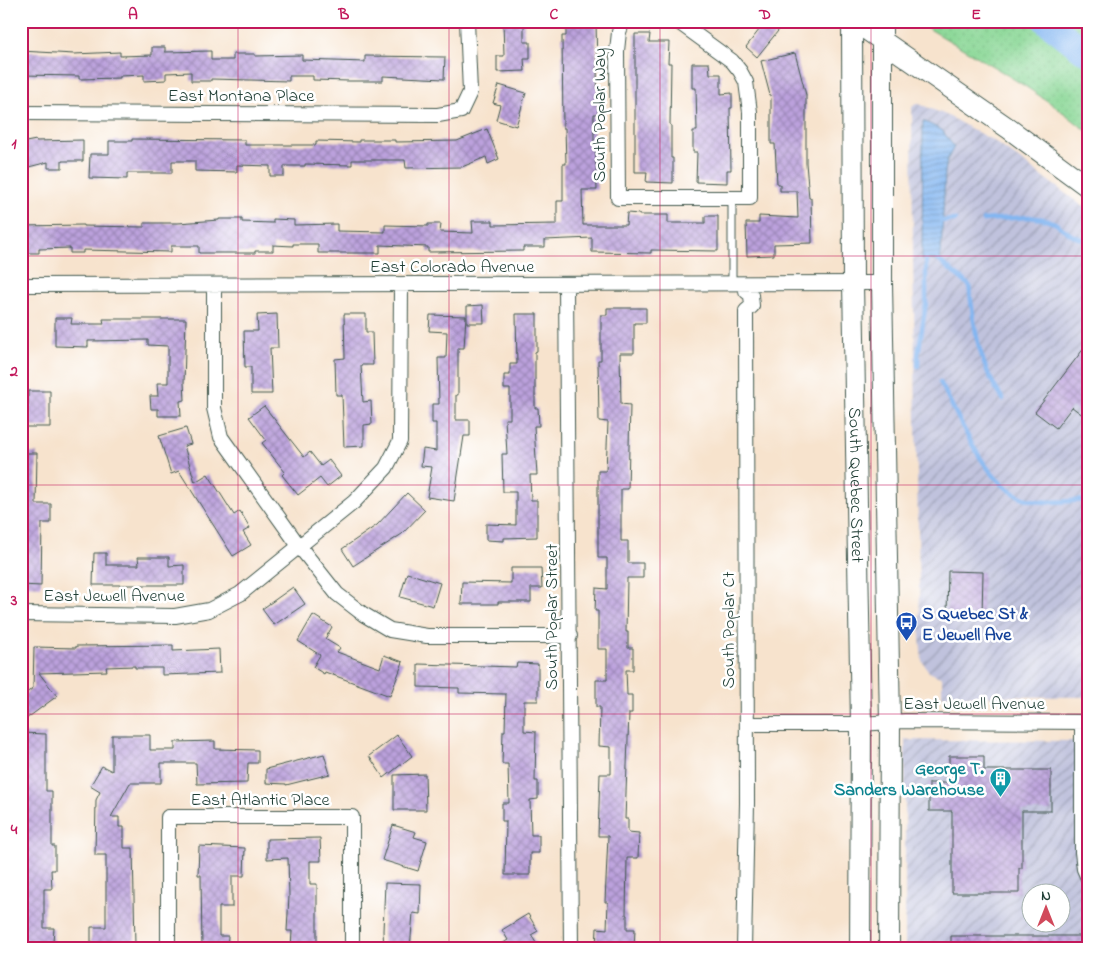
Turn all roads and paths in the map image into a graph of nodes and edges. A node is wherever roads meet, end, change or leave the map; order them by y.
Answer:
1 (467, 21) edge
2 (623, 21) edge
3 (853, 21) edge
4 (677, 22) edge
5 (882, 30) edge
6 (21, 113) edge
7 (1088, 187) edge
8 (732, 198) junction
9 (853, 283) junction
10 (882, 283) junction
11 (566, 284) junction
12 (21, 285) edge
13 (214, 285) junction
14 (401, 285) junction
15 (741, 286) junction
16 (299, 546) junction
17 (21, 614) edge
18 (570, 636) junction
19 (1085, 722) edge
20 (890, 723) junction
21 (747, 724) junction
22 (861, 724) junction
23 (1088, 878) edge
24 (168, 949) edge
25 (352, 949) edge
26 (571, 949) edge
27 (744, 949) edge
28 (860, 949) edge
29 (889, 949) edge

1 - 6 street, East Montana Place
2 - 8 street, South Poplar Way
3 - 5 main road
3 - 9 main road, South Quebec Street
4 - 8 street, South Poplar Way
5 - 7 main road
5 - 10 main road, South Quebec Street
8 - 15 lane
9 - 10 street, East Colorado Avenue
9 - 15 street, East Colorado Avenue
9 - 22 main road, South Quebec Street
10 - 20 main road, South Quebec Street
11 - 14 street, East Colorado Avenue
11 - 15 street, East Colorado Avenue
11 - 18 street, South Poplar Street
12 - 13 street, East Colorado Avenue
13 - 14 street, East Colorado Avenue
13 - 16 street
14 - 16 street, East Jewell Avenue
15 - 21 street, South Poplar Ct
16 - 17 street, East Jewell Avenue
16 - 18 street
18 - 26 street, South Poplar Street
19 - 20 street, East Jewell Avenue
19 - 23 street
20 - 22 street, East Jewell Avenue
20 - 29 main road, South Quebec Street
21 - 22 street, East Jewell Avenue
21 - 27 street, South Poplar Ct
22 - 28 main road, South Quebec Street
24 - 25 street, East Atlantic Place

